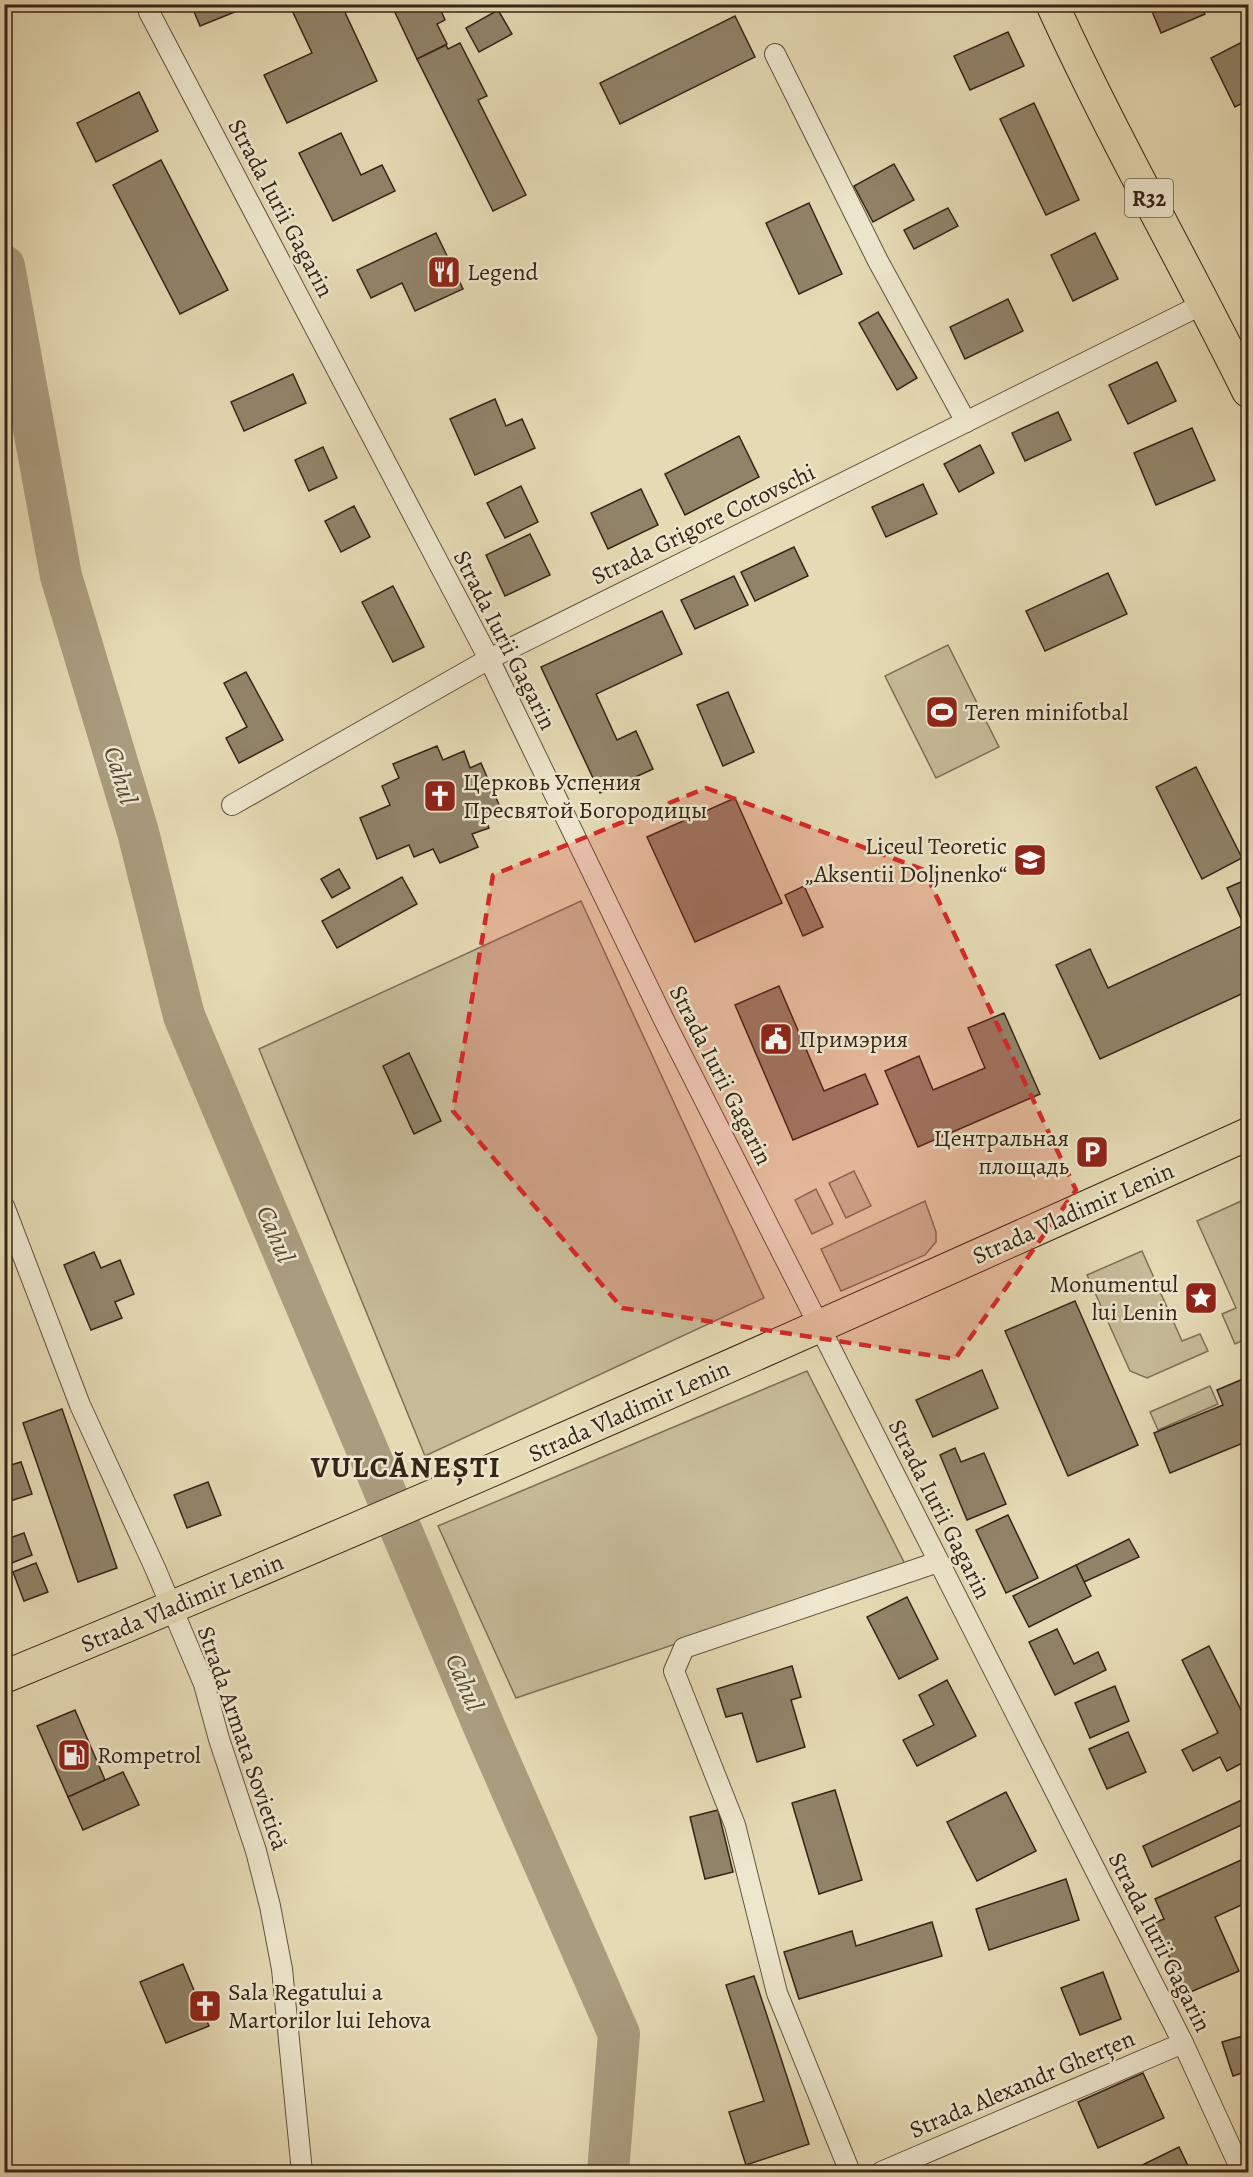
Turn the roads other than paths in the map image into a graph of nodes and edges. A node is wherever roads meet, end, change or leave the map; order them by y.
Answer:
1 (148, 4) edge
2 (1052, 4) edge
3 (775, 54) dead end
4 (1205, 303) junction
5 (1248, 391) edge
6 (966, 422) junction
7 (489, 659) junction
8 (232, 805) dead end
9 (1248, 1134) edge
10 (4, 1206) edge
11 (819, 1328) junction
12 (938, 1562) junction
13 (172, 1608) junction
14 (4, 1677) edge
15 (1183, 2043) junction
16 (302, 2172) edge
17 (850, 2172) edge
18 (881, 2172) edge
19 (1242, 2172) edge

1 - 7 street, Strada Iurii Gagarin
2 - 4 main road, R32
3 - 6 street
4 - 5 main road, R32
4 - 6 street, Strada Grigore Cotovschi
6 - 7 street, Strada Grigore Cotovschi
7 - 8 street, Strada Grigore Cotovschi
7 - 11 street, Strada Iurii Gagarin
9 - 11 main road, Strada Vladimir Lenin
10 - 13 street, Strada Armata Sovietică
11 - 12 street, Strada Iurii Gagarin
11 - 13 main road, Strada Vladimir Lenin
12 - 15 street, Strada Iurii Gagarin
12 - 17 street
13 - 14 main road, Strada Vladimir Lenin
13 - 16 street, Strada Armata Sovietică
15 - 18 street, Strada Alexandr Gherțen
15 - 19 street, Strada Iurii Gagarin

